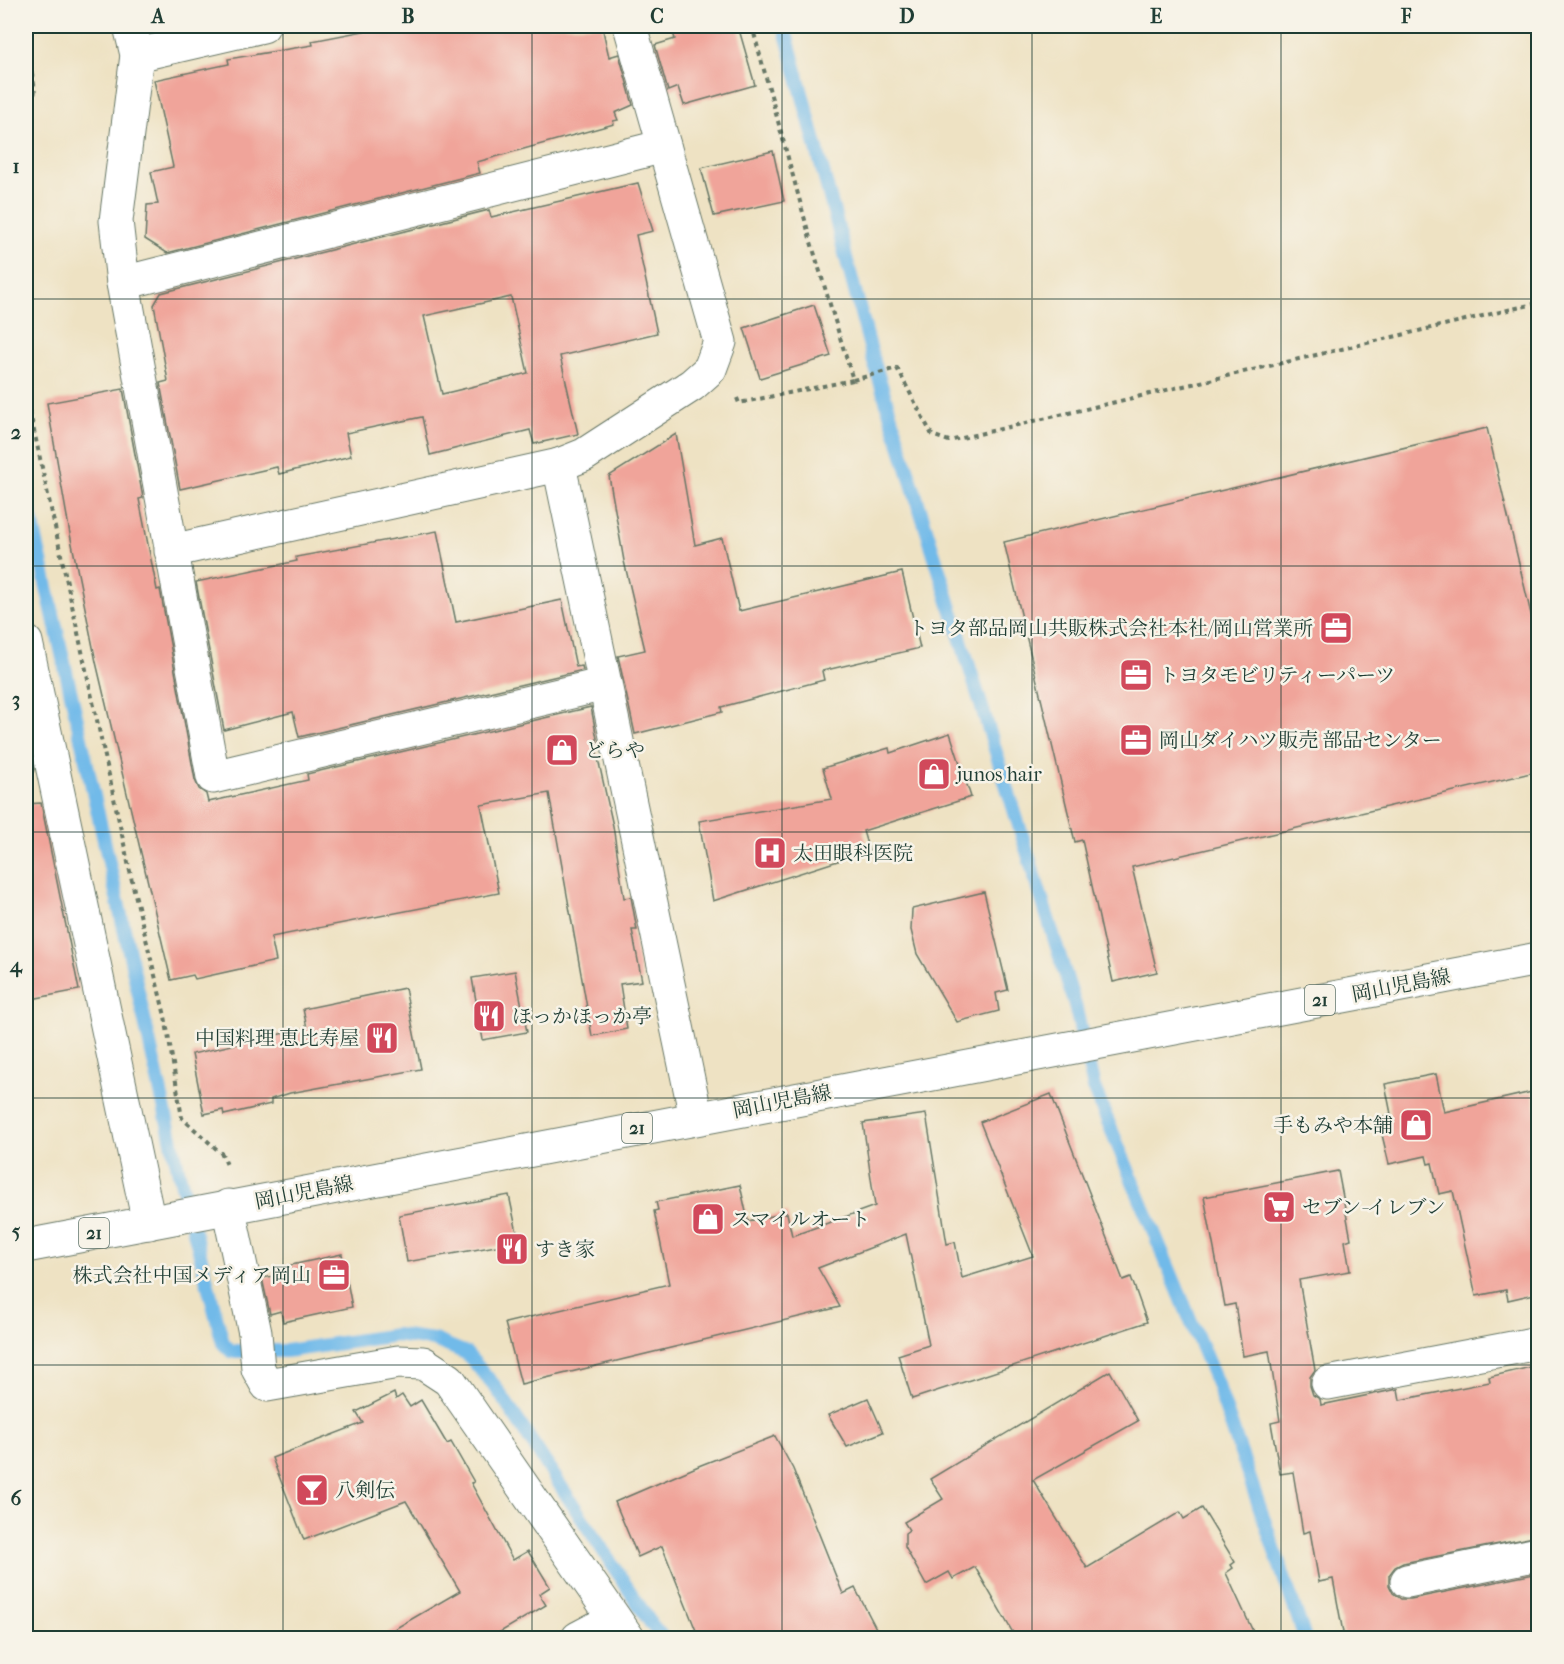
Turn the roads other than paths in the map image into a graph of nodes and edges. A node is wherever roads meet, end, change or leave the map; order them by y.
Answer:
1 (263, 26) edge
2 (630, 26) edge
3 (134, 40) edge
4 (664, 146) junction
5 (123, 283) junction
6 (559, 465) junction
7 (171, 551) junction
8 (26, 642) edge
9 (605, 684) junction
10 (1539, 959) edge
11 (696, 1117) junction
12 (218, 1208) junction
13 (155, 1222) junction
14 (26, 1246) edge
15 (1539, 1343) edge
16 (1328, 1383) dead end
17 (1539, 1554) edge
18 (1407, 1581) dead end
19 (621, 1629) edge
20 (578, 1638) edge

1 - 3 street
2 - 4 street
3 - 5 street
4 - 5 street
4 - 6 street
5 - 7 street
6 - 7 street
6 - 9 street
7 - 9 street
8 - 13 street
9 - 11 street
10 - 11 street, 岡山児島線 / 21
11 - 12 street, 岡山児島線 / 21
12 - 13 street, 岡山児島線 / 21
12 - 19 street
13 - 14 street, 岡山児島線 / 21
15 - 16 street
17 - 18 street
19 - 20 street

